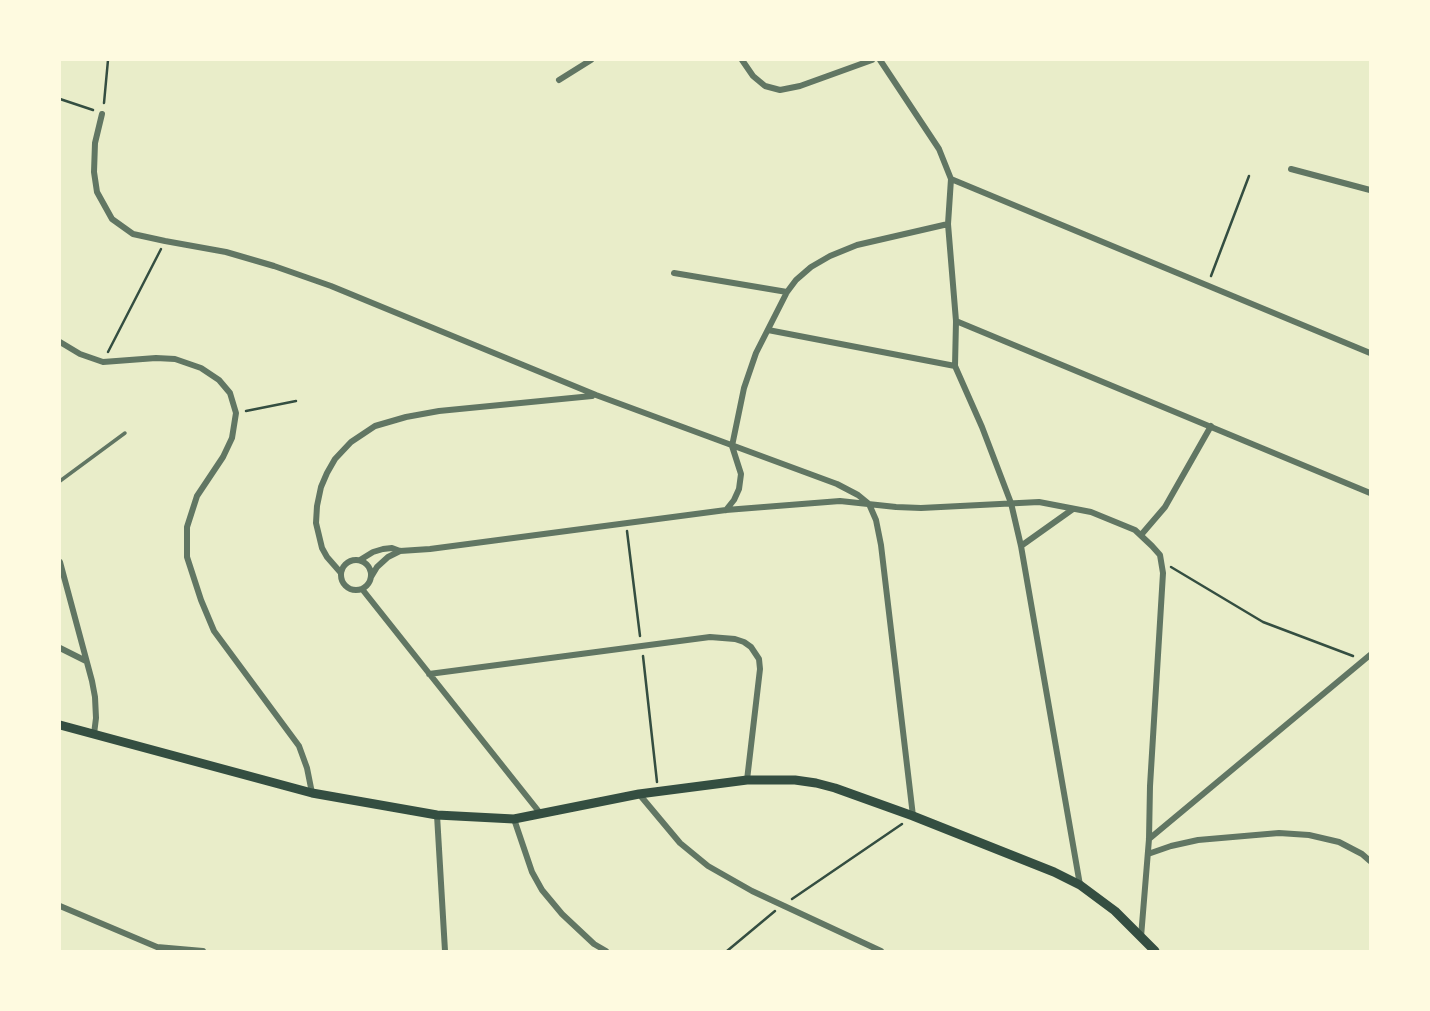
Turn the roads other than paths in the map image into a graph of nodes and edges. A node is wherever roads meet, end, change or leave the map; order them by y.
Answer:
1 (591, 60) edge
2 (743, 60) edge
3 (872, 60) edge
4 (880, 60) edge
5 (559, 80) dead end
6 (102, 114) road end
7 (1291, 169) dead end
8 (951, 179) junction
9 (1370, 190) edge
10 (947, 225) junction
11 (674, 273) dead end
12 (787, 292) junction
13 (956, 321) junction
14 (768, 330) junction
15 (60, 342) edge
16 (1370, 353) edge
17 (955, 366) junction
18 (596, 395) junction
19 (1210, 426) junction
20 (125, 433) dead end
21 (732, 446) junction
22 (60, 481) edge
23 (1370, 493) edge
24 (1011, 503) junction
25 (869, 504) junction
26 (1074, 508) junction
27 (726, 510) junction
28 (1141, 535) junction
29 (1021, 546) junction
30 (400, 551) junction
31 (360, 560) junction
32 (60, 562) edge
33 (341, 573) junction
34 (370, 579) junction
35 (362, 589) junction
36 (60, 648) edge
37 (1367, 658) edge
38 (86, 661) junction
39 (429, 674) junction
40 (60, 725) edge
41 (94, 734) junction
42 (747, 780) junction
43 (312, 793) junction
44 (639, 794) junction
45 (540, 813) junction
46 (437, 815) junction
47 (913, 816) junction
48 (514, 819) junction
49 (1149, 839) junction
50 (1148, 854) junction
51 (1370, 861) edge
52 (1080, 885) junction
53 (60, 906) edge
54 (1141, 937) junction
55 (203, 951) edge
56 (445, 951) edge
57 (606, 951) edge
58 (881, 951) edge
59 (1155, 951) edge

1 - 5 street
2 - 3 street
4 - 8 street
6 - 18 street
7 - 9 street
8 - 10 street
8 - 16 street
10 - 12 street
10 - 13 street
11 - 12 street
12 - 14 street
13 - 17 street
13 - 19 street
14 - 17 street
14 - 21 street
15 - 43 street
17 - 24 street
18 - 21 street
18 - 33 street
19 - 23 street
19 - 28 street
20 - 22 lane
21 - 25 street
21 - 27 street
24 - 25 street
24 - 26 street
24 - 29 street
25 - 27 street
25 - 47 street
26 - 28 street
26 - 29 street
27 - 30 street
28 - 49 street
29 - 52 street
30 - 31 street
30 - 34 street
31 - 33 street
31 - 34 street
32 - 38 street
33 - 35 street
34 - 35 street
35 - 39 street
36 - 38 street
37 - 49 street
38 - 41 street
39 - 42 street
39 - 45 street
40 - 41 main road
41 - 43 main road
42 - 44 main road
42 - 47 main road
43 - 46 main road
44 - 45 main road
44 - 58 street
45 - 48 main road
46 - 48 main road
46 - 56 street
47 - 52 main road
48 - 57 street
49 - 50 street
50 - 51 street
50 - 54 street
52 - 54 main road
53 - 55 street
54 - 59 main road

